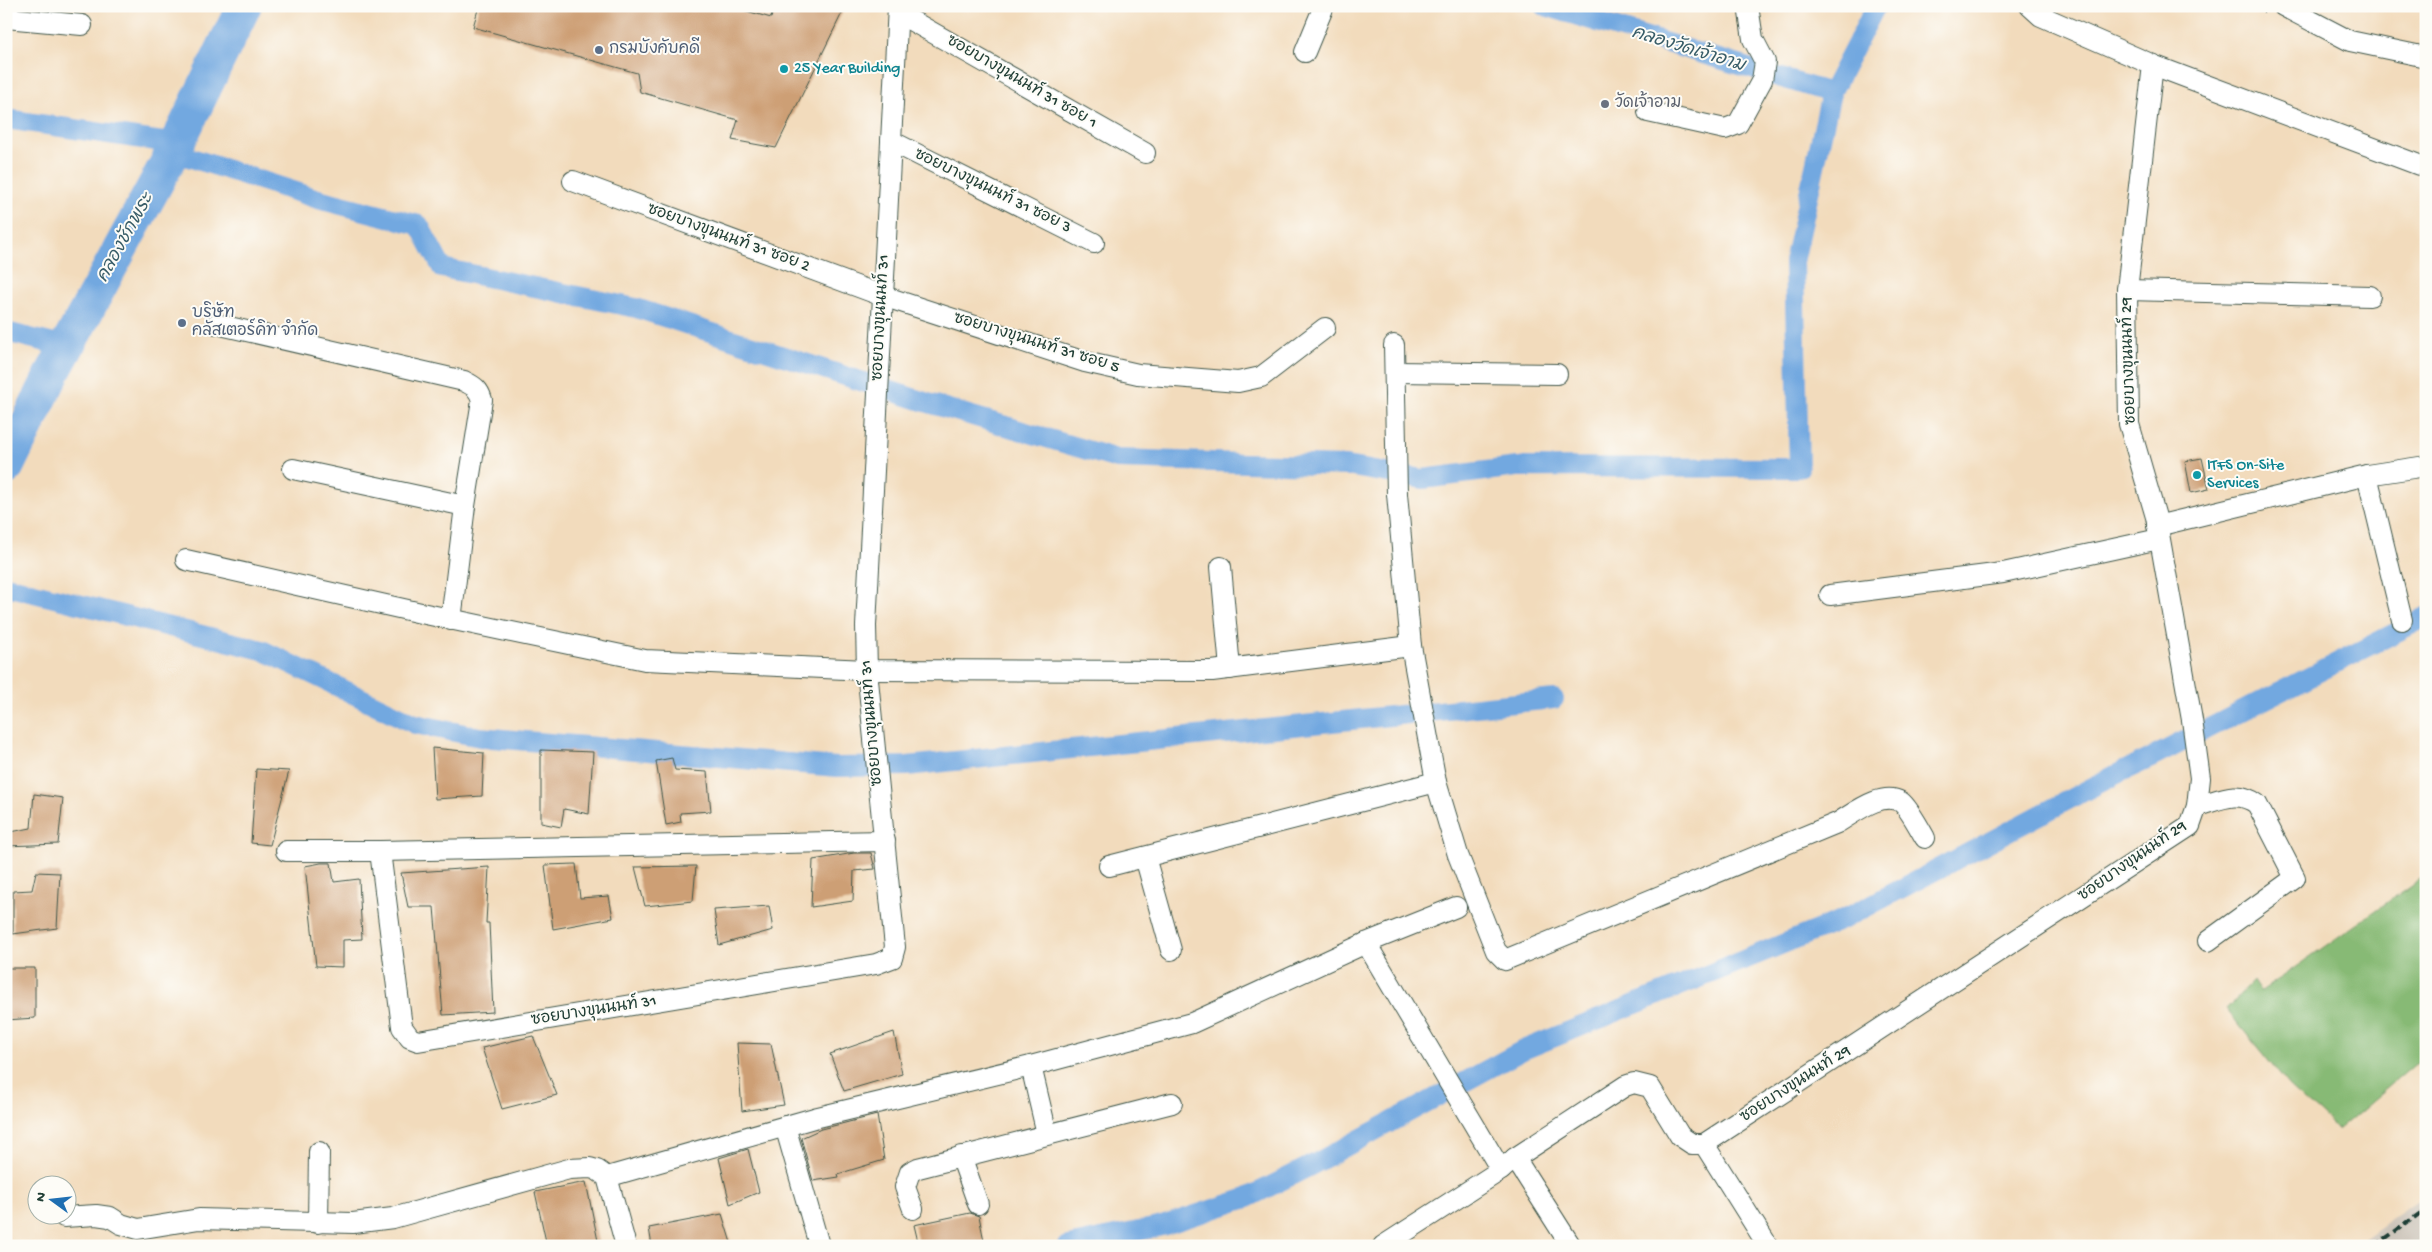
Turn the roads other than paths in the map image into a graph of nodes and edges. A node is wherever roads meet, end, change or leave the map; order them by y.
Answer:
1 (1324, 6) edge
2 (1748, 6) edge
3 (2030, 6) edge
4 (2283, 6) edge
5 (898, 10) edge
6 (6, 18) edge
7 (82, 25) dead end
8 (1305, 52) dead end
9 (2426, 57) edge
10 (2153, 65) junction
11 (1648, 112) dead end
12 (891, 141) junction
13 (1145, 153) dead end
14 (2420, 165) dead end
15 (573, 181) dead end
16 (1094, 243) dead end
17 (2127, 290) junction
18 (883, 296) junction
19 (2370, 296) dead end
20 (216, 324) dead end
21 (1325, 328) dead end
22 (1394, 345) dead end
23 (1395, 372) junction
24 (1557, 374) dead end
25 (2426, 466) edge
26 (293, 469) dead end
27 (2367, 475) junction
28 (465, 506) junction
29 (2158, 533) junction
30 (186, 560) dead end
31 (1221, 567) dead end
32 (1830, 595) dead end
33 (451, 620) junction
34 (2402, 620) dead end
35 (1410, 646) junction
36 (1230, 669) junction
37 (867, 670) junction
38 (1436, 782) junction
39 (2197, 806) junction
40 (1925, 838) dead end
41 (885, 841) junction
42 (286, 851) dead end
43 (380, 851) junction
44 (1145, 857) junction
45 (1109, 866) dead end
46 (1456, 906) dead end
47 (2208, 941) dead end
48 (1366, 943) junction
49 (1172, 950) dead end
50 (1031, 1066) junction
51 (1172, 1103) dead end
52 (785, 1126) junction
53 (1047, 1134) junction
54 (1704, 1144) junction
55 (319, 1152) dead end
56 (961, 1156) junction
57 (1508, 1164) junction
58 (607, 1178) junction
59 (978, 1204) dead end
60 (913, 1209) dead end
61 (78, 1216) edge
62 (318, 1223) junction
63 (818, 1245) edge
64 (626, 1246) edge
65 (1382, 1246) edge
66 (1571, 1246) edge
67 (1768, 1246) edge

1 - 8 street
2 - 11 street
3 - 10 street
4 - 9 street
5 - 12 street, ซอยบางขุนนนท์ 31
5 - 13 street, ซอยบางขุนนนท์ 31 ซอย 1
6 - 7 street
10 - 14 street
10 - 17 street, ซอยบางขุนนนท์ 29
12 - 16 street, ซอยบางขุนนนท์ 31 ซอย 3
12 - 18 street, ซอยบางขุนนนท์ 31
15 - 18 street, ซอยบางขุนนนท์ 31 ซอย 2
17 - 19 street
17 - 29 street, ซอยบางขุนนนท์ 29
18 - 21 street, ซอยบางขุนนนท์ 31 ซอย 5
18 - 37 street, ซอยบางขุนนนท์ 31
20 - 28 street
22 - 23 street
23 - 24 street
23 - 35 street
25 - 27 street
26 - 28 street
27 - 29 street
27 - 34 street
28 - 33 street
29 - 32 street
29 - 39 street, ซอยบางขุนนนท์ 29
30 - 33 street
31 - 36 street
33 - 37 street
35 - 36 street
35 - 38 street
36 - 37 street
37 - 41 street, ซอยบางขุนนนท์ 31
38 - 40 street
38 - 44 street
39 - 47 street
39 - 54 street, ซอยบางขุนนนท์ 29
41 - 43 street
41 - 43 street, ซอยบางขุนนนท์ 31
42 - 43 street
44 - 45 street
44 - 49 street
46 - 48 street
48 - 50 street
48 - 57 street
50 - 52 street
50 - 53 street
51 - 53 street
52 - 58 street
52 - 63 street
53 - 56 street
54 - 57 street
54 - 67 street
55 - 62 street
56 - 59 street
56 - 60 street
57 - 65 street
57 - 66 street
58 - 62 street
58 - 64 street
61 - 62 street

